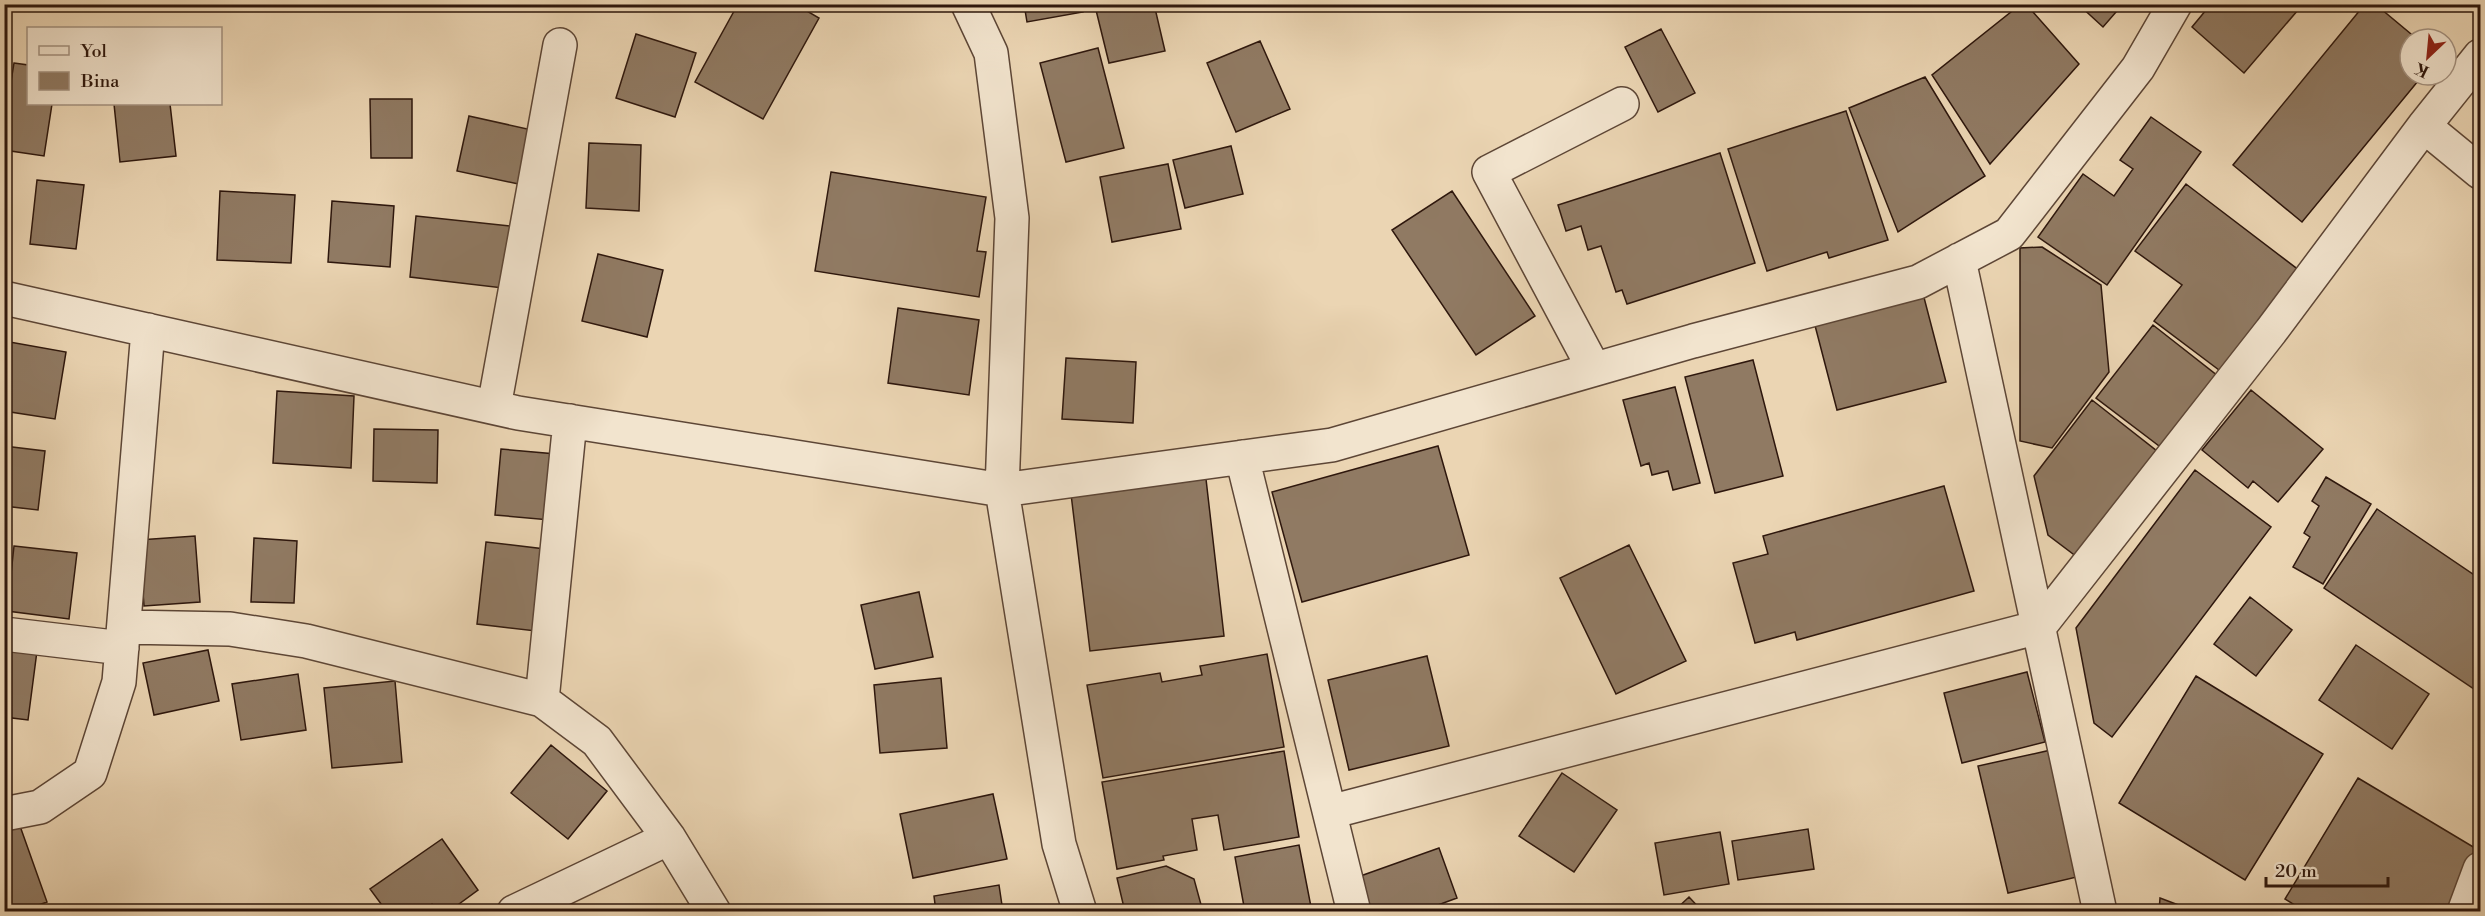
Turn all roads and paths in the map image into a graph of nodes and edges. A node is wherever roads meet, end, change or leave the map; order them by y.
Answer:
1 (968, 4) edge
2 (2175, 4) edge
3 (560, 45) dead end
4 (2481, 56) edge
5 (1622, 104) dead end
6 (2424, 126) junction
7 (2481, 172) edge
8 (1959, 260) junction
9 (4, 298) edge
10 (148, 330) junction
11 (1594, 369) junction
12 (494, 407) junction
13 (570, 421) junction
14 (1242, 457) junction
15 (1002, 490) junction
16 (2039, 627) junction
17 (4, 634) edge
18 (123, 637) junction
19 (542, 700) junction
20 (1329, 812) junction
21 (4, 814) edge
22 (669, 838) junction
23 (2481, 869) edge
24 (514, 912) edge
25 (714, 912) edge
26 (1080, 912) edge
27 (1354, 912) edge
28 (2100, 912) edge
29 (2464, 912) edge

1 - 15 street
2 - 8 street
3 - 12 street
4 - 6 street
5 - 11 street
6 - 7 street
6 - 16 street
8 - 11 street
8 - 16 street
9 - 10 street
10 - 12 street
10 - 18 street
11 - 14 street
12 - 13 street
13 - 15 street
13 - 19 street
14 - 15 street
14 - 20 street
15 - 26 street
16 - 20 street
16 - 28 street
17 - 18 street
18 - 19 street
18 - 21 street
19 - 22 street
20 - 27 street
22 - 24 street
22 - 25 street
23 - 29 street

